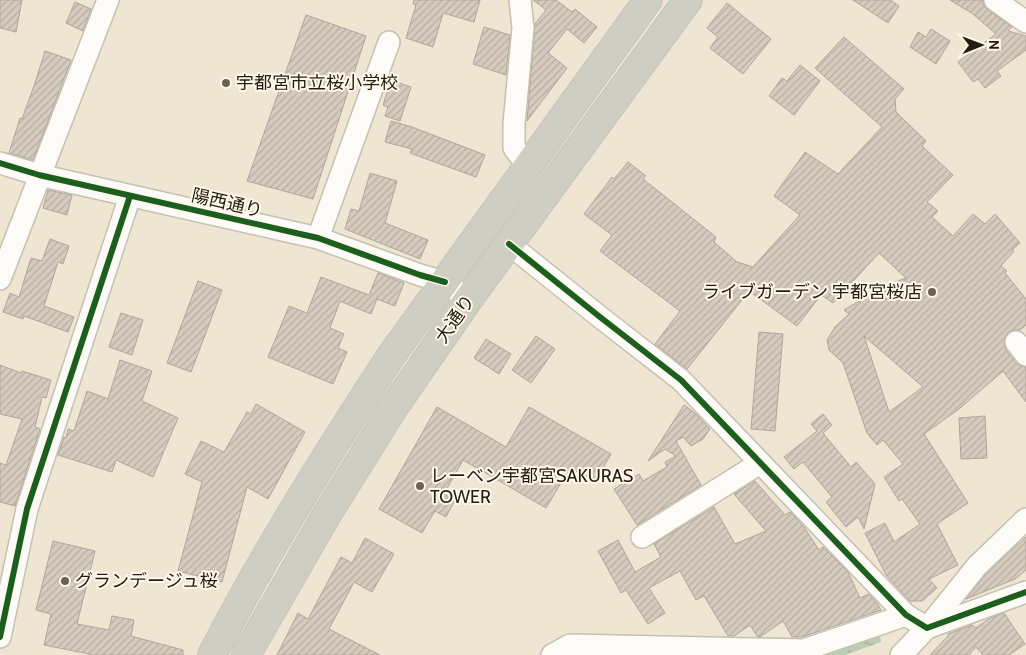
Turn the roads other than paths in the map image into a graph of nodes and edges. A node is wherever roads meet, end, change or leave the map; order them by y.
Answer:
1 (108, 0) edge
2 (520, 0) edge
3 (648, 0) edge
4 (688, 0) edge
5 (995, 0) edge
6 (1026, 22) edge
7 (389, 42) dead end
8 (0, 163) edge
9 (527, 165) junction
10 (39, 175) junction
11 (130, 196) junction
12 (318, 238) junction
13 (509, 244) junction
14 (0, 279) edge
15 (445, 282) junction
16 (468, 300) junction
17 (760, 463) junction
18 (1026, 519) edge
19 (642, 537) dead end
20 (1026, 592) edge
21 (906, 615) junction
22 (927, 628) junction
23 (0, 637) edge
24 (617, 650) edge
25 (212, 655) edge
26 (246, 655) edge
27 (552, 655) edge
28 (901, 655) edge

1 - 10 street
2 - 9 street
3 - 9 highway, 大通り
4 - 13 highway, 大通り
5 - 6 street
7 - 12 street
8 - 10 street, 陽西通り
9 - 15 highway, 大通り
10 - 11 street, 陽西通り
10 - 14 street
11 - 12 street, 陽西通り
11 - 23 street
12 - 15 street, 陽西通り
13 - 16 highway, 大通り
13 - 17 street
15 - 16 street, 陽西通り
15 - 25 highway, 大通り
16 - 26 highway, 大通り
17 - 19 street
17 - 21 street
18 - 22 street
20 - 22 street
21 - 22 street
21 - 24 street
22 - 28 street
24 - 27 street

